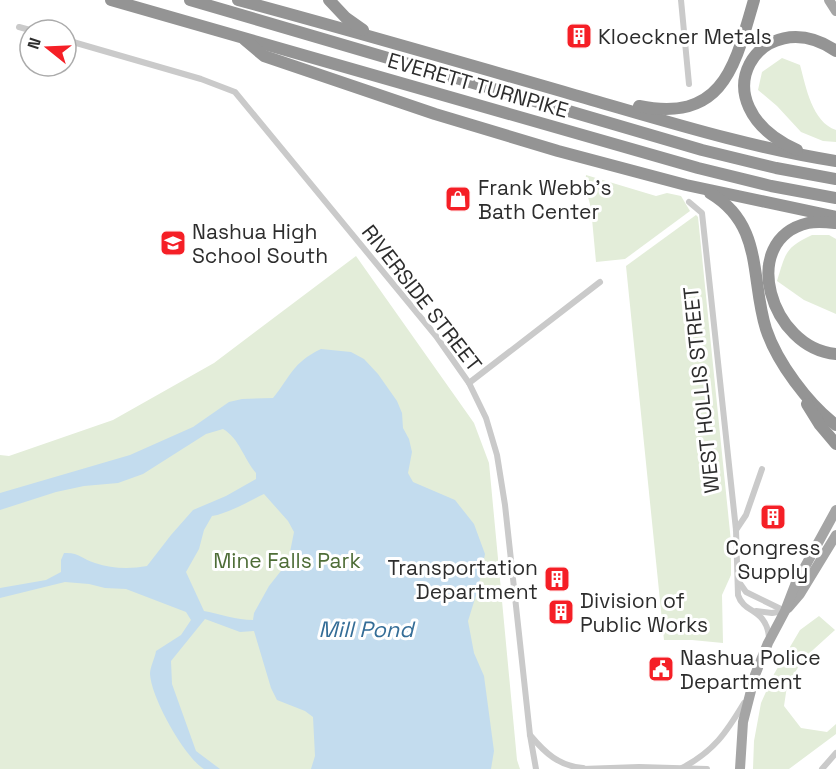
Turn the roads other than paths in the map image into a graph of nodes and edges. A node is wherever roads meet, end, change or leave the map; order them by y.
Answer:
1 (111, 0) edge
2 (190, 0) edge
3 (238, 0) edge
4 (329, 0) edge
5 (681, 0) edge
6 (754, 0) edge
7 (829, 0) edge
8 (836, 11) edge
9 (240, 37) junction
10 (377, 38) junction
11 (78, 43) edge
12 (836, 51) edge
13 (689, 84) dead end
14 (554, 89) junction
15 (821, 158) junction
16 (836, 160) edge
17 (836, 179) edge
18 (686, 185) junction
19 (836, 198) edge
20 (689, 202) dead end
21 (836, 217) edge
22 (836, 223) edge
23 (600, 282) dead end
24 (836, 354) edge
25 (794, 379) junction
26 (469, 383) junction
27 (836, 425) edge
28 (836, 444) edge
29 (762, 469) dead end
30 (836, 510) edge
31 (736, 530) junction
32 (836, 535) edge
33 (738, 579) junction
34 (755, 611) junction
35 (785, 611) junction
36 (768, 643) junction
37 (749, 695) junction
38 (530, 735) junction
39 (836, 753) edge
40 (680, 768) edge
41 (536, 769) edge
42 (583, 769) edge
43 (707, 769) edge
44 (740, 769) edge
45 (822, 769) edge

1 - 9 highway, EVERETT TURNPIKE
2 - 17 highway, EVERETT TURNPIKE
3 - 10 highway
4 - 10 highway
5 - 13 street
6 - 14 highway
7 - 8 main road
9 - 18 highway
9 - 19 highway, EVERETT TURNPIKE
10 - 14 highway
11 - 26 street, RIVERSIDE STREET
12 - 15 highway
14 - 15 highway
15 - 16 highway
18 - 21 highway
18 - 25 highway
20 - 31 street, WEST HOLLIS STREET
22 - 24 highway
23 - 26 street
25 - 27 highway
25 - 28 highway
26 - 38 street, RIVERSIDE STREET
29 - 31 street
30 - 35 main road
31 - 33 street, WEST HOLLIS STREET
32 - 35 main road
33 - 34 street, WEST HOLLIS STREET
33 - 35 street
34 - 35 street
34 - 36 street, WEST HOLLIS STREET
35 - 36 main road
36 - 37 main road
37 - 40 street
37 - 44 main road
38 - 41 street, RIVERSIDE STREET
38 - 42 street
39 - 45 street
40 - 42 street
40 - 43 street

